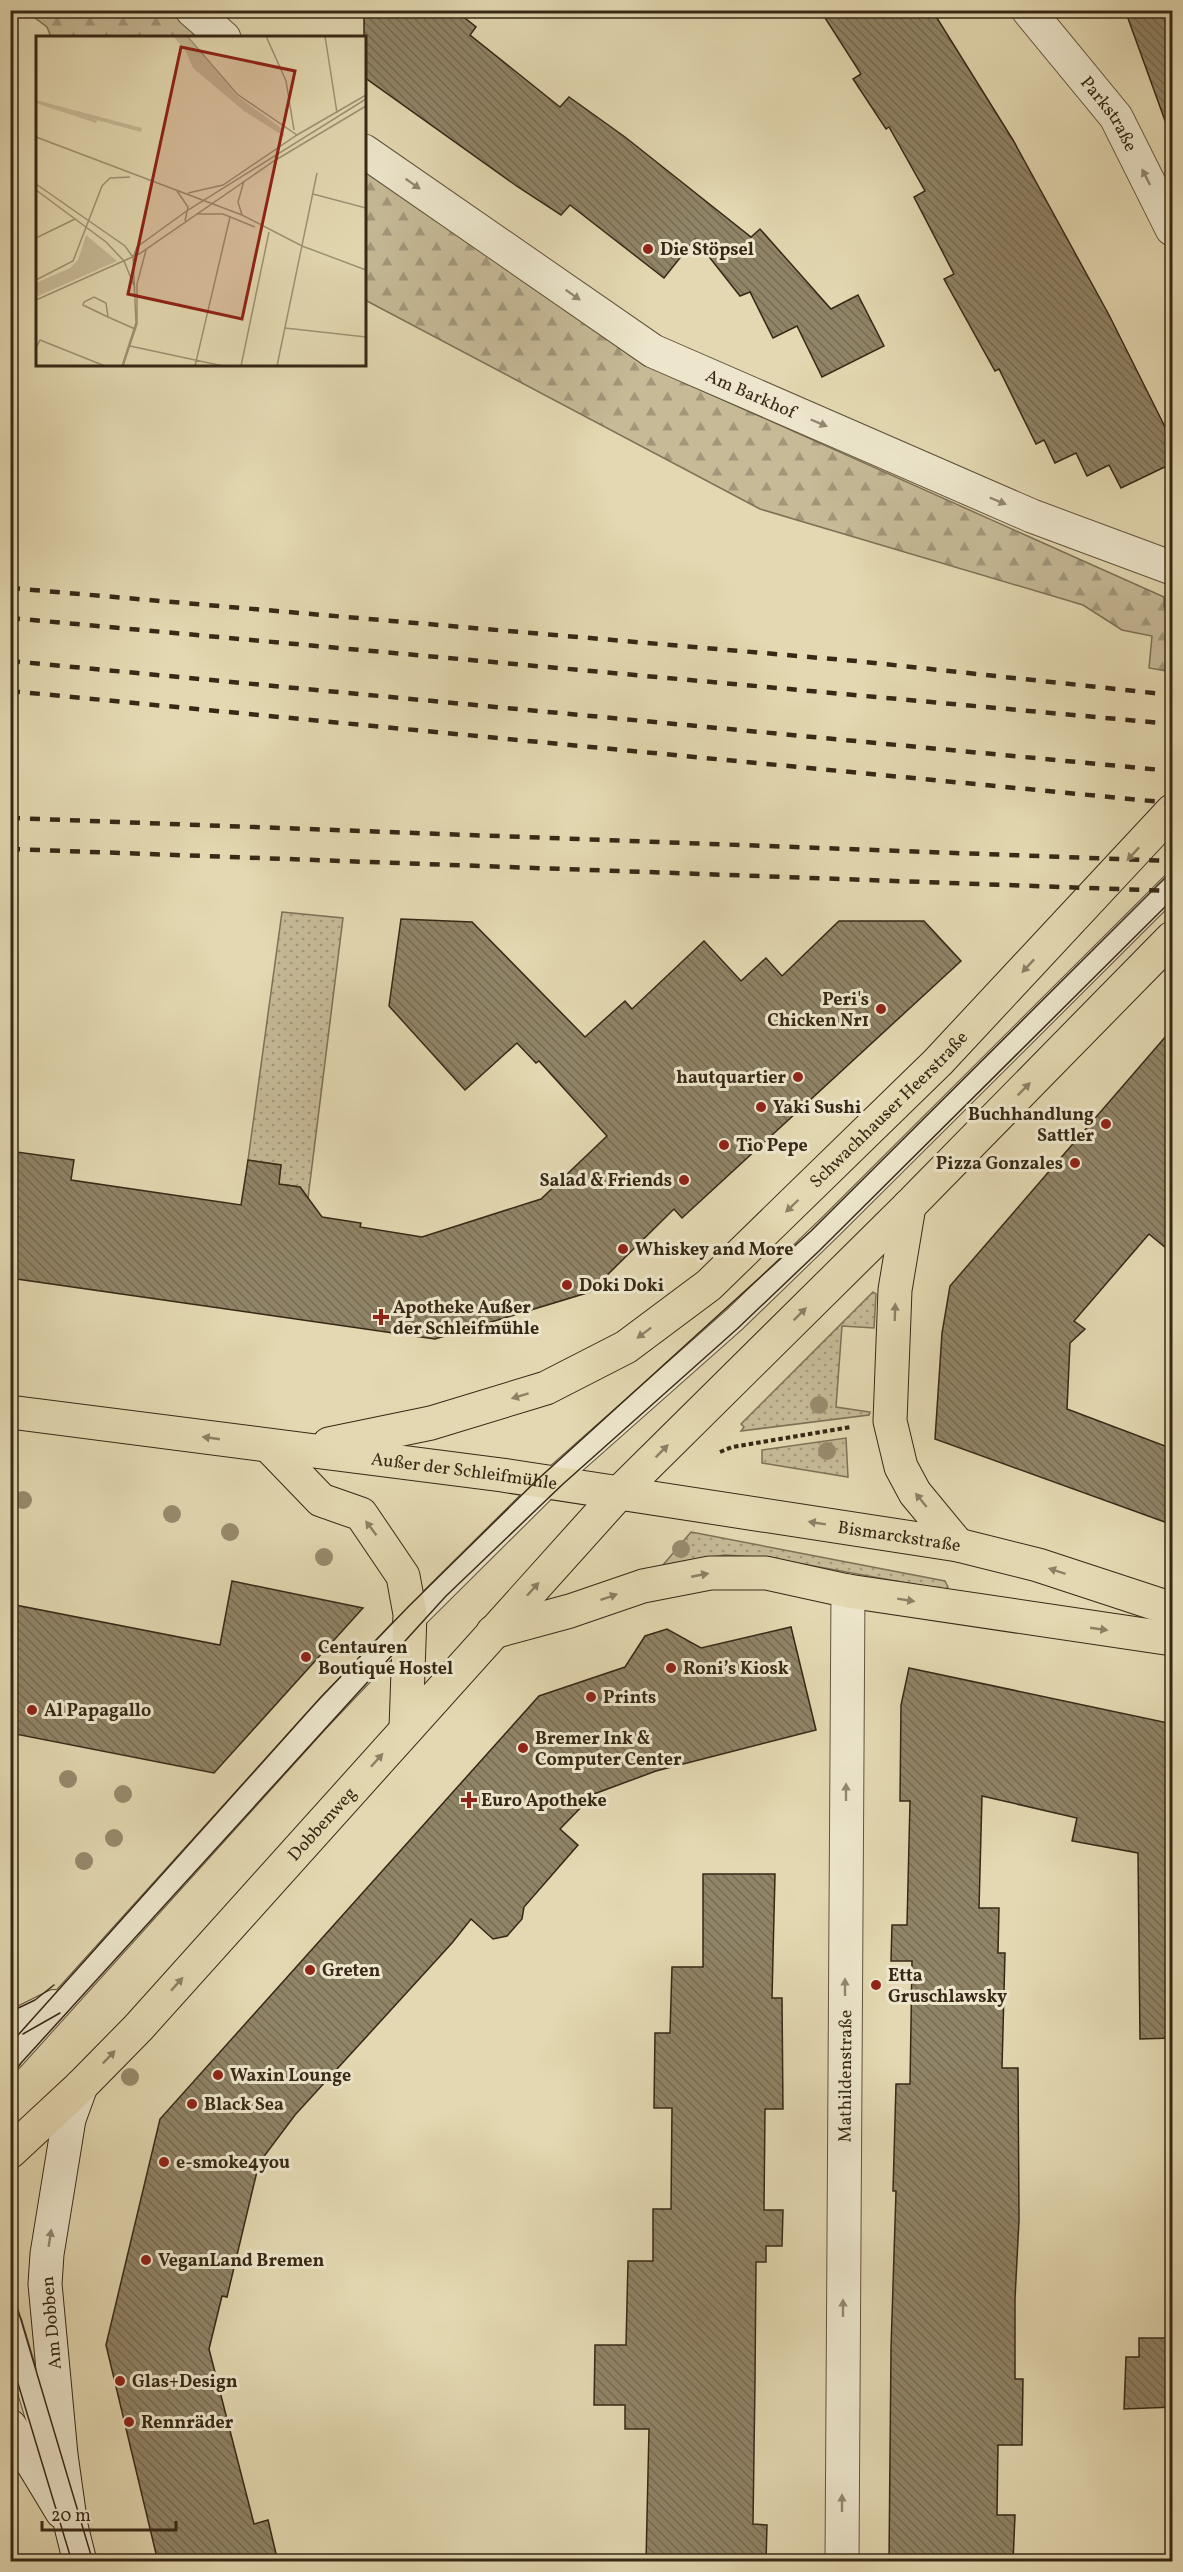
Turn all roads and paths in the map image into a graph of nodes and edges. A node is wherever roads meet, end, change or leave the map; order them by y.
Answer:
1 (192, 10) edge
2 (1028, 10) edge
3 (222, 36) edge
4 (366, 152) edge
5 (1173, 229) edge
6 (1173, 568) edge
7 (1173, 811) edge
8 (1173, 886) edge
9 (1171, 941) edge
10 (909, 1206) junction
11 (574, 1375) joint
12 (10, 1412) edge
13 (890, 1421) junction
14 (269, 1446) junction
15 (306, 1449) junction
16 (709, 1456) dead end
17 (551, 1482) junction
18 (620, 1492) junction
19 (958, 1545) junction
20 (848, 1591) junction
21 (1173, 1609) edge
22 (410, 1622) junction
23 (493, 1632) junction
24 (1173, 1639) edge
25 (406, 1728) junction
26 (87, 1974) junction
27 (10, 2024) edge
28 (10, 2060) edge
29 (81, 2086) junction
30 (12, 2150) edge
31 (10, 2324) edge
32 (10, 2426) edge
33 (71, 2526) junction
34 (80, 2562) edge
35 (842, 2562) edge

1 - 3 street
5 -> 2 street, Parkstraße
4 -> 6 street, Am Barkhof
7 -> 11 main road, Schwachhauser Heerstraße
8 - 17 lane
10 -> 9 main road
13 -> 10 main road
18 -> 10 main road
11 -> 15 main road, Außer der Schleifmühle
14 -> 12 main road, Außer der Schleifmühle
13 - 16 path
19 -> 13 main road
14 - 15 main road, Außer der Schleifmühle
22 -> 14 main road
15 - 17 main road, Außer der Schleifmühle
17 - 18 main road, Außer der Schleifmühle
17 - 22 lane
19 -> 18 main road, Bismarckstraße
23 -> 18 main road, Dobbenweg
21 -> 19 main road, Bismarckstraße
23 -> 20 main road
20 -> 24 main road
35 -> 20 street, Mathildenstraße
22 - 25 main road
22 - 26 lane
23 - 25 main road, Dobbenweg
29 -> 25 main road, Dobbenweg
26 - 27 lane
26 - 28 lane
29 - 30 main road, Dobbenweg
33 -> 29 street, Am Dobben
31 - 33 lane
32 - 33 street, Am Dobben
33 - 34 street, Am Dobben

